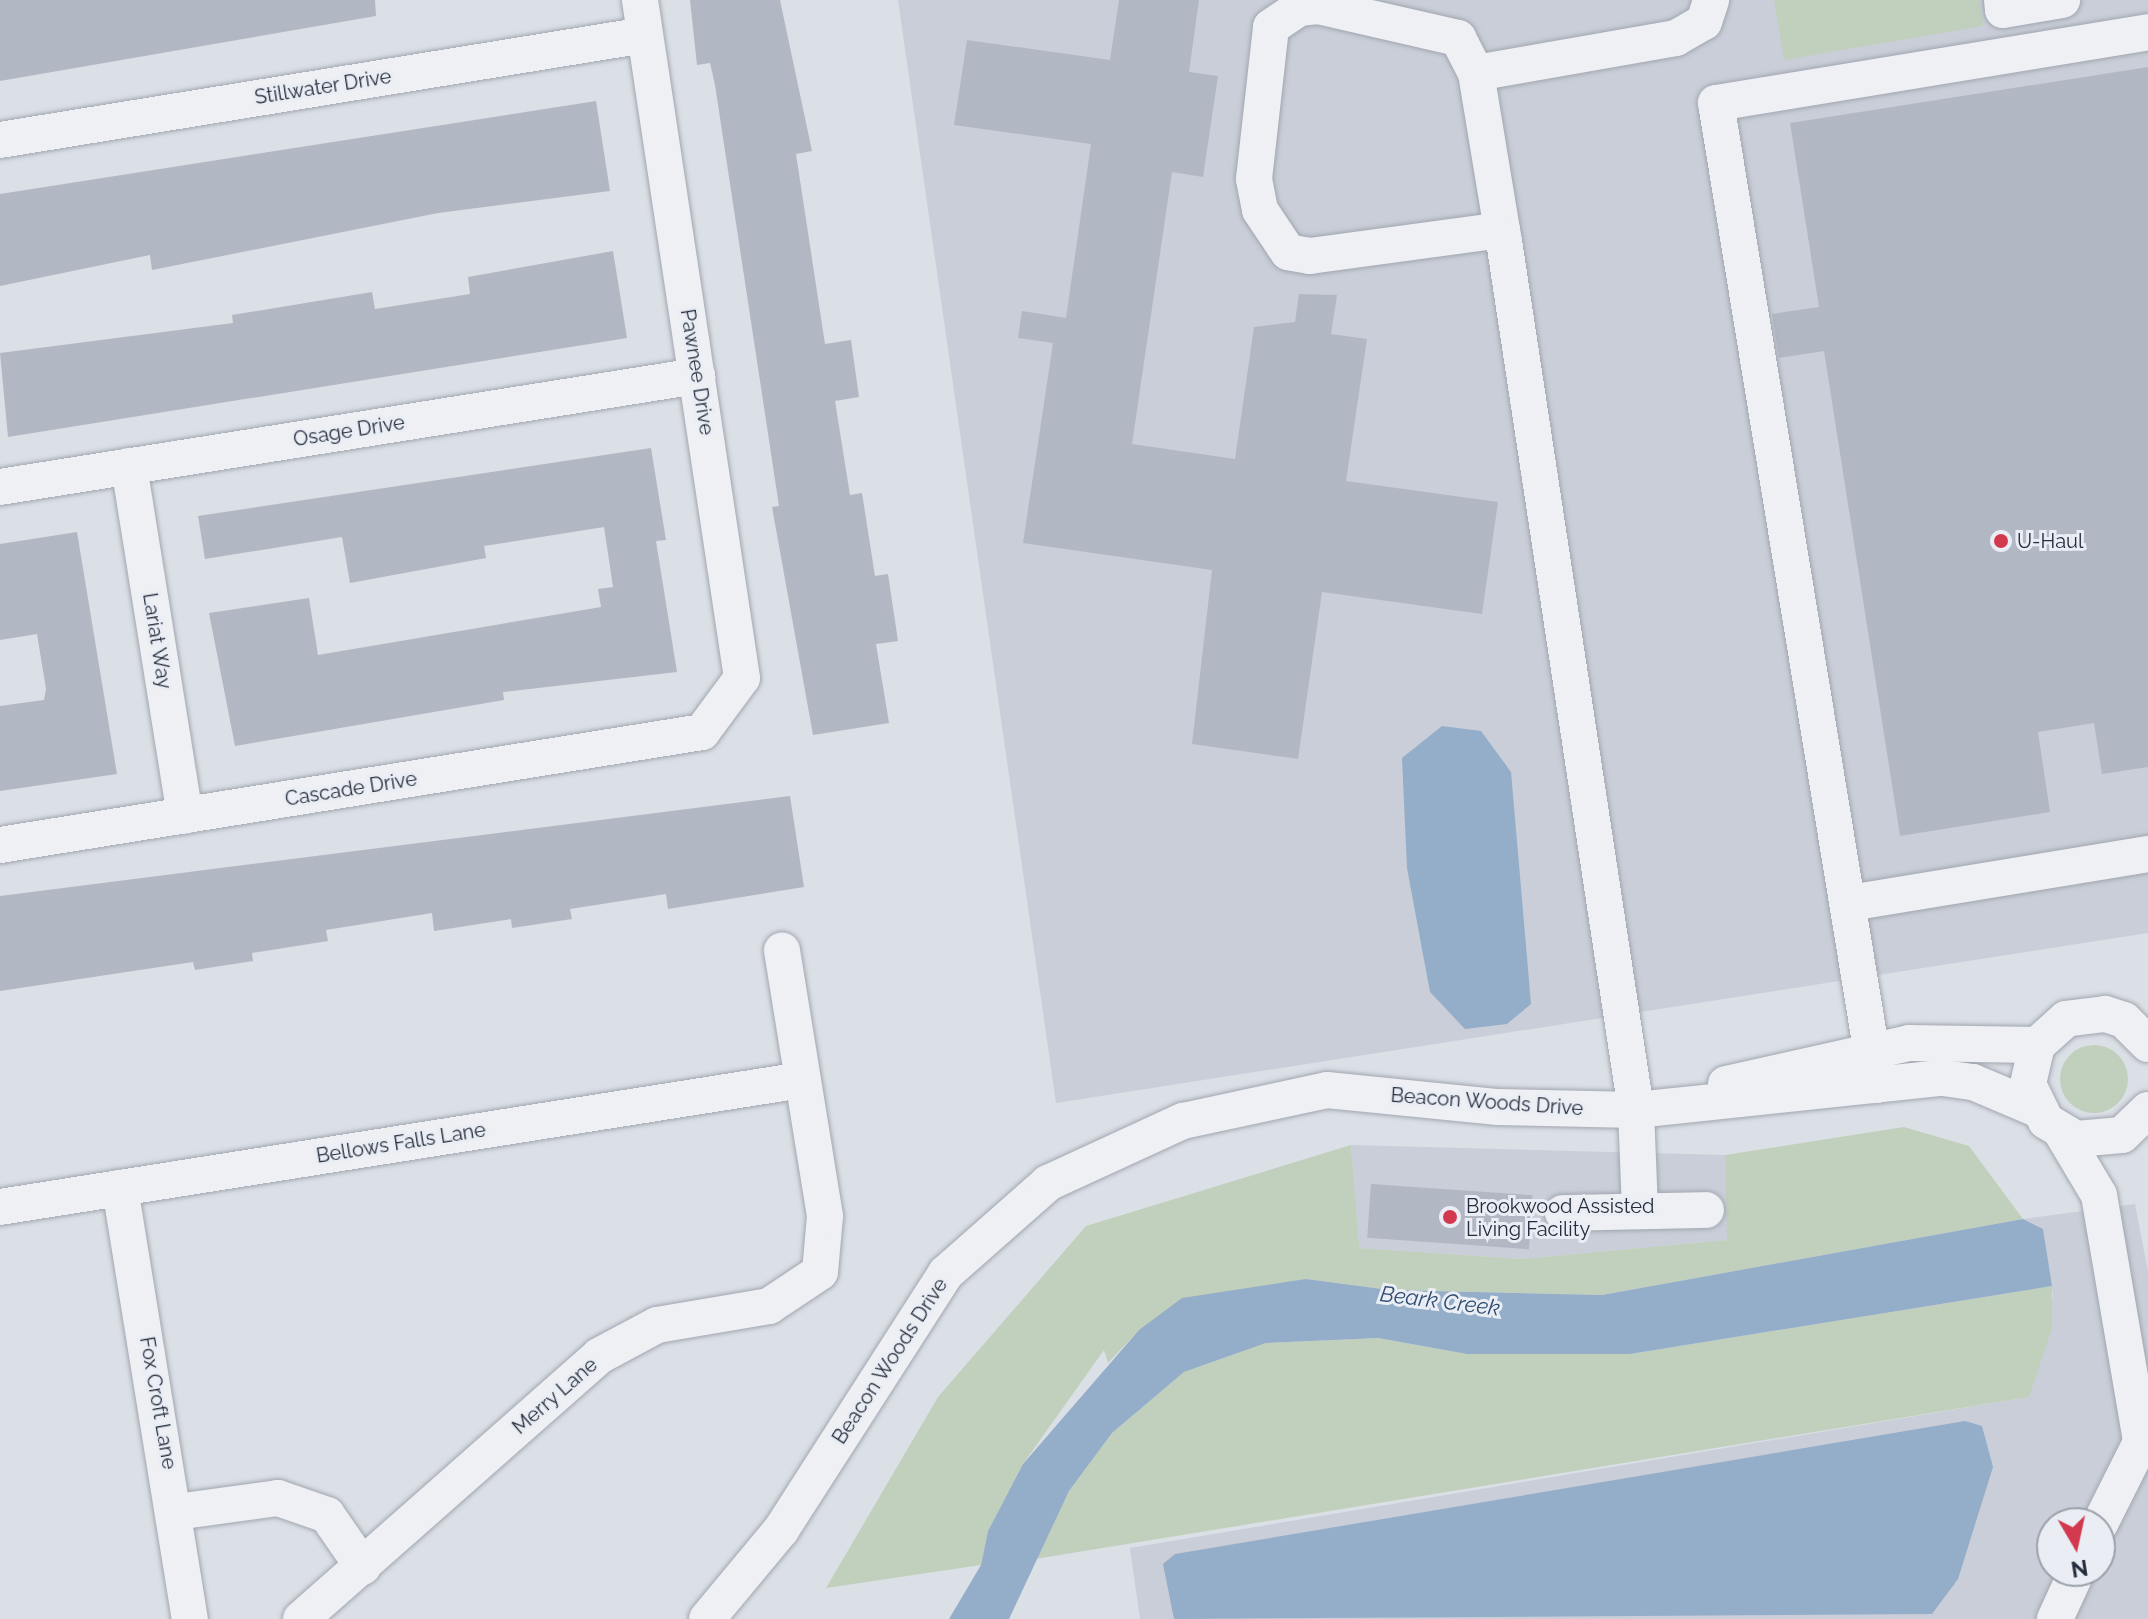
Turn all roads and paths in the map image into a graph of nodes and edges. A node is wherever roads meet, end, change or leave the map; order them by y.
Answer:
1 (640, 0) edge
2 (1711, 0) edge
3 (2002, 0) edge
4 (2062, 0) edge
5 (2145, 0) edge
6 (2148, 15) edge
7 (2148, 32) edge
8 (645, 35) junction
9 (1476, 73) junction
10 (0, 140) edge
11 (1502, 230) junction
12 (697, 376) junction
13 (129, 466) junction
14 (0, 487) edge
15 (702, 732) joint
16 (185, 816) junction
17 (0, 845) edge
18 (2148, 854) edge
19 (1849, 903) junction
20 (782, 950) dead end
21 (2143, 1033) edge
22 (2037, 1045) junction
23 (1873, 1050) junction
24 (802, 1080) junction
25 (1877, 1085) junction
26 (1636, 1110) junction
27 (2148, 1110) edge
28 (2050, 1121) junction
29 (2122, 1135) junction
30 (120, 1188) junction
31 (2099, 1195) junction
32 (0, 1207) edge
33 (1706, 1210) dead end
34 (1640, 1211) junction
35 (1563, 1213) dead end
36 (2144, 1441) edge
37 (2109, 1507) edge
38 (176, 1512) junction
39 (363, 1567) junction
40 (2070, 1587) edge
41 (190, 1619) edge
42 (301, 1619) edge
43 (707, 1619) edge
44 (2055, 1619) edge

1 - 8 street, Pawnee Drive
2 - 9 street
3 - 4 street
5 - 6 street
7 - 19 street
8 - 10 street, Stillwater Drive
8 - 12 street, Pawnee Drive
9 - 11 street
9 - 11 street
11 - 26 street
12 - 13 street, Osage Drive
12 - 15 street, Pawnee Drive
13 - 14 street, Osage Drive
13 - 16 street, Lariat Way
15 - 16 street, Cascade Drive
16 - 17 street, Cascade Drive
18 - 19 street
19 - 23 street
20 - 24 street, Merry Lane
21 - 22 street
22 - 23 street, Beacon Woods Drive
22 - 28 street
23 - 25 street
23 - 26 street, Beacon Woods Drive
24 - 30 street, Bellows Falls Lane
24 - 39 street, Merry Lane
25 - 26 street, Beacon Woods Drive
25 - 28 street, Beacon Woods Drive
26 - 34 street
26 - 43 street, Beacon Woods Drive
27 - 29 street
28 - 29 street, Beacon Woods Drive
28 - 31 street
29 - 31 street
30 - 32 street, Bellows Falls Lane
30 - 38 street, Fox Croft Lane
31 - 36 street
33 - 34 street
34 - 35 street
36 - 37 street
38 - 39 street
38 - 41 street, Fox Croft Lane
39 - 42 street, Merry Lane
40 - 44 street

